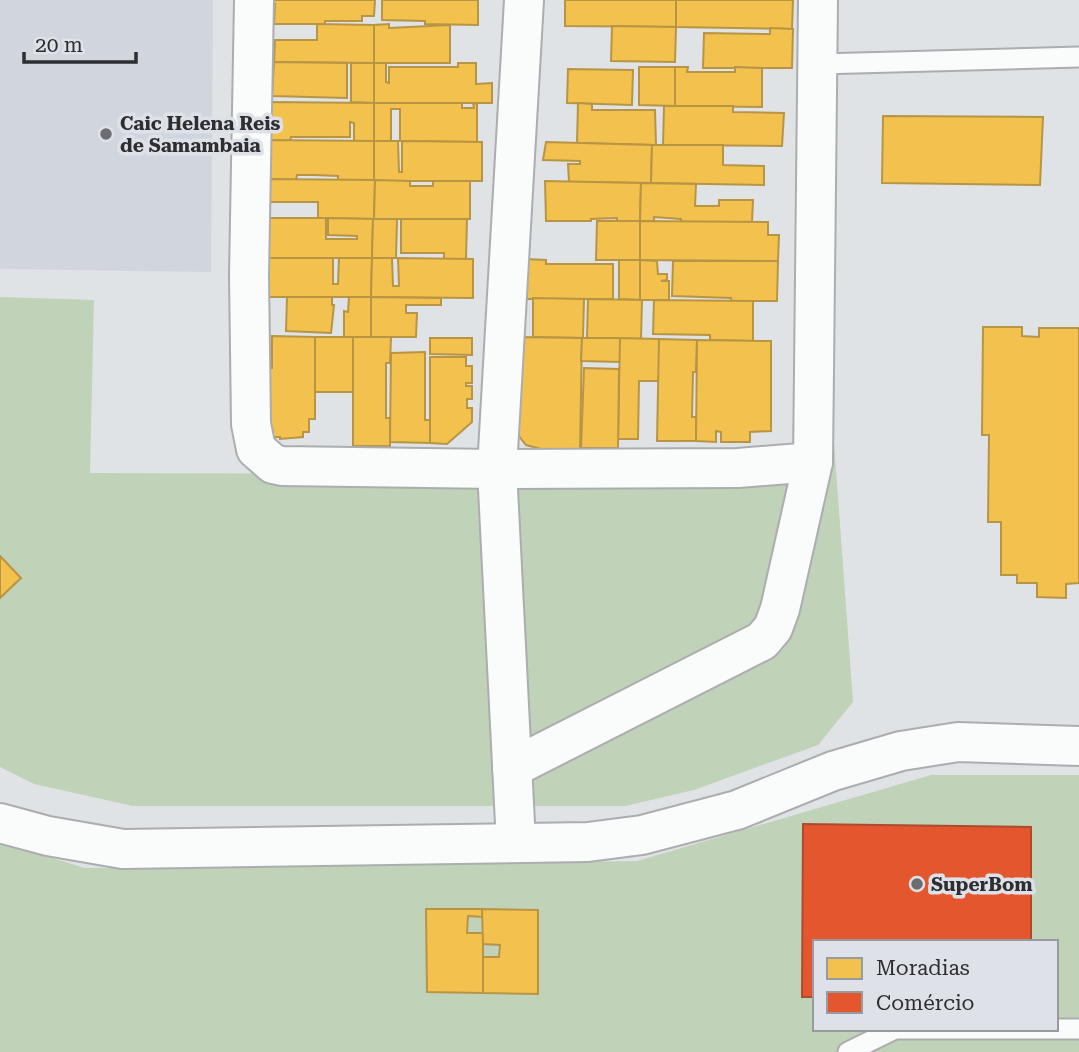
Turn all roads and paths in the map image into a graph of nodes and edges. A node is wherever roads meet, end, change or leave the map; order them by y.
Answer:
1 (254, 0) edge
2 (524, 0) edge
3 (818, 0) edge
4 (1079, 57) edge
5 (818, 64) junction
6 (813, 462) junction
7 (497, 469) junction
8 (1079, 746) edge
9 (512, 768) junction
10 (0, 823) edge
11 (516, 843) junction
12 (1058, 1029) edge
13 (1079, 1029) edge
14 (891, 1031) edge
15 (848, 1052) edge

1 - 7 street
2 - 7 street
3 - 5 street
4 - 5 lane
5 - 6 street
6 - 7 street
6 - 9 street
7 - 9 street
8 - 11 street
9 - 11 street
10 - 11 street
12 - 13 lane
14 - 15 lane

